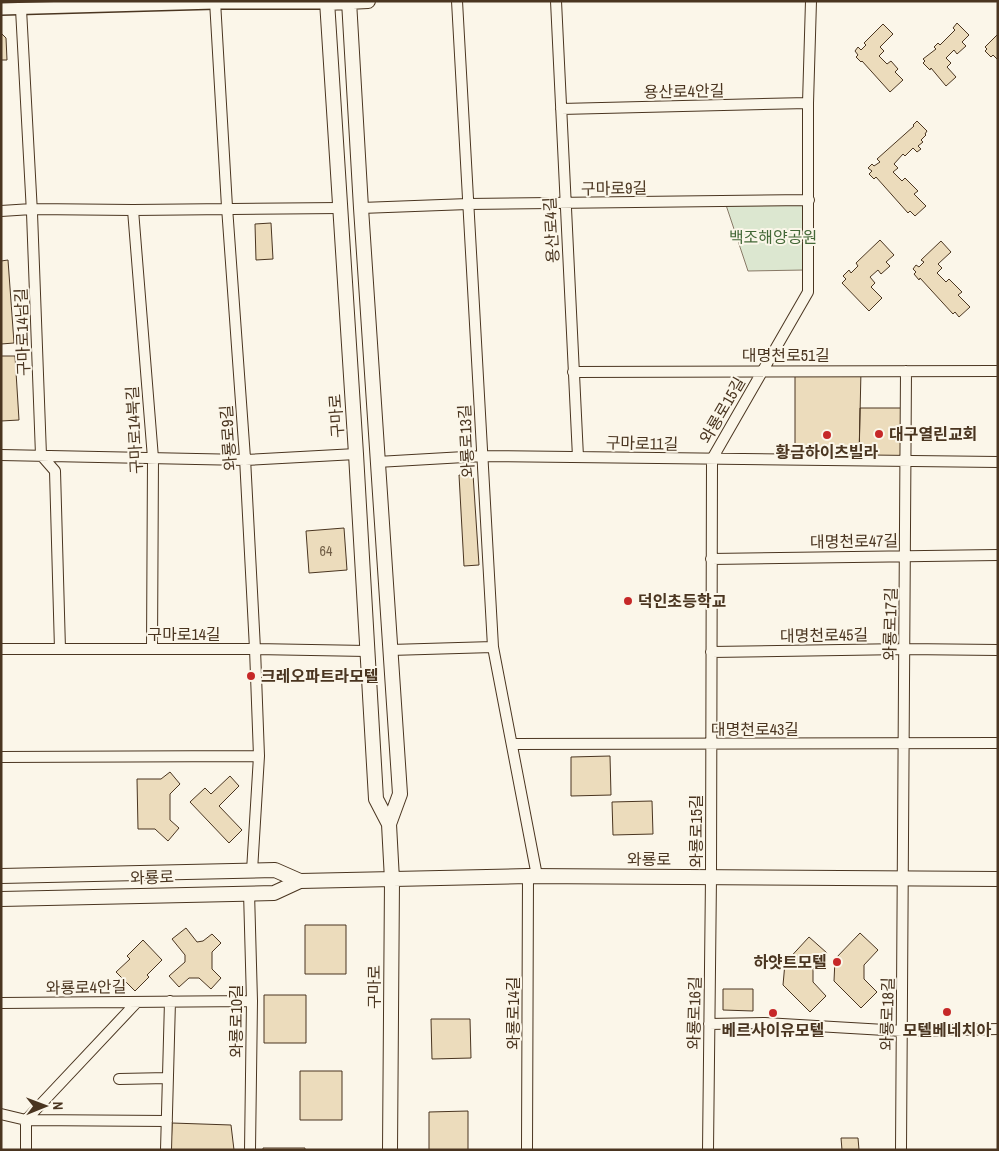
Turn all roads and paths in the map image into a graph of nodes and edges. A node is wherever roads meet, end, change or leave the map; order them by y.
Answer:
1 (368, 1) edge
2 (457, 1) edge
3 (556, 1) edge
4 (811, 1) edge
5 (215, 2) edge
6 (327, 2) edge
7 (349, 2) edge
8 (25, 6) edge
9 (1, 9) edge
10 (808, 103) junction
11 (561, 108) junction
12 (809, 200) junction
13 (468, 204) junction
14 (565, 204) junction
15 (340, 208) junction
16 (360, 208) junction
17 (32, 209) junction
18 (227, 209) junction
19 (1, 210) edge
20 (133, 210) junction
21 (762, 370) junction
22 (906, 370) junction
23 (998, 371) edge
24 (573, 372) junction
25 (356, 454) junction
26 (1, 455) edge
27 (41, 455) junction
28 (482, 456) junction
29 (578, 457) junction
30 (152, 458) junction
31 (712, 459) junction
32 (245, 460) junction
33 (906, 461) junction
34 (377, 462) junction
35 (998, 462) edge
36 (905, 555) junction
37 (998, 555) edge
38 (711, 559) junction
39 (493, 647) junction
40 (1, 649) edge
41 (60, 649) junction
42 (152, 649) junction
43 (256, 649) junction
44 (904, 649) junction
45 (390, 650) junction
46 (998, 650) edge
47 (366, 651) junction
48 (711, 652) junction
49 (711, 743) junction
50 (998, 743) edge
51 (512, 744) junction
52 (904, 744) junction
53 (259, 756) junction
54 (1, 757) edge
55 (389, 824) junction
56 (252, 871) junction
57 (1, 876) edge
58 (533, 876) junction
59 (711, 877) junction
60 (904, 878) junction
61 (998, 879) edge
62 (392, 880) junction
63 (300, 881) junction
64 (249, 892) junction
65 (1, 899) edge
66 (252, 1001) junction
67 (137, 1002) junction
68 (170, 1002) junction
69 (1, 1003) edge
70 (709, 1024) junction
71 (998, 1029) edge
72 (902, 1031) junction
73 (119, 1078) dead end
74 (168, 1078) junction
75 (1, 1114) edge
76 (26, 1120) junction
77 (167, 1121) junction
78 (26, 1150) edge
79 (166, 1150) edge
80 (250, 1150) edge
81 (390, 1150) edge
82 (527, 1150) edge
83 (708, 1150) edge
84 (901, 1150) edge

1 - 7 main road
2 - 13 street, 와룡로13길
3 - 11 street, 용산로4길
4 - 10 street, 와룡로15길
5 - 6 street
5 - 8 street
5 - 18 street, 와룡로9길
6 - 7 main road
6 - 15 main road, 구마로
7 - 16 main road, 구마로
8 - 9 street
8 - 17 street, 구마로14남길
10 - 11 street, 용산로4안길
10 - 12 street, 와룡로15길
11 - 14 street, 용산로4길
12 - 14 street, 구마로9길
12 - 21 street, 와룡로15길
13 - 14 street, 구마로9길
13 - 16 street, 구마로9길
13 - 28 street, 와룡로13길
14 - 24 street, 용산로4길
15 - 18 street
15 - 25 main road, 구마로
16 - 34 main road, 구마로
17 - 19 street
17 - 20 street
17 - 27 street, 구마로14남길
18 - 20 street
18 - 32 street, 와룡로9길
20 - 30 street, 구마로14북길
21 - 22 street, 대명천로51길
21 - 24 street, 대명천로51길
21 - 31 street, 와룡로15길
22 - 23 street, 대명천로51길
22 - 33 street, 와룡로17길
24 - 29 street, 용산로4길
25 - 32 street
25 - 47 main road, 구마로
26 - 27 street
27 - 30 street
27 - 41 street
28 - 29 street, 구마로11길
28 - 34 street, 구마로11길
28 - 39 street, 와룡로13길
29 - 31 street, 구마로11길
30 - 32 street
30 - 42 street, 구마로14북길
31 - 33 street, 구마로11길
31 - 38 street, 와룡로15길
32 - 43 street, 와룡로9길
33 - 35 street, 구마로11길
33 - 36 street, 와룡로17길
34 - 45 main road, 구마로
36 - 37 street, 대명천로47길
36 - 38 street, 대명천로47길
36 - 44 street, 와룡로17길
38 - 48 street, 와룡로15길
39 - 45 street
39 - 51 street, 와룡로13길
40 - 41 street, 구마로14길
41 - 42 street, 구마로14길
42 - 43 street, 구마로14길
43 - 47 street, 구마로14길
43 - 53 street, 와룡로9길
44 - 46 street, 대명천로45길
44 - 48 street, 대명천로45길
44 - 52 street, 와룡로17길
45 - 55 main road, 구마로
47 - 55 main road, 구마로
48 - 49 street, 와룡로15길
49 - 51 street, 대명천로43길
49 - 52 street, 대명천로43길
49 - 59 street, 와룡로15길
50 - 52 street, 대명천로43길
51 - 58 street, 와룡로13길
52 - 60 street, 와룡로17길
53 - 54 street
53 - 56 street, 와룡로9길
55 - 62 main road, 구마로
56 - 57 main road, 와룡로
56 - 63 main road, 와룡로
58 - 59 main road, 와룡로
58 - 62 main road, 와룡로
58 - 82 street, 와룡로14길
59 - 60 main road, 와룡로
59 - 70 street, 와룡로16길
60 - 61 main road, 와룡로
60 - 72 street, 와룡로18길
62 - 63 main road, 와룡로
62 - 81 main road, 구마로
63 - 64 main road, 와룡로
64 - 65 main road, 와룡로
64 - 66 street, 와룡로10길
66 - 68 street, 와룡로4안길
66 - 80 street, 와룡로10길
67 - 68 street, 와룡로4안길
67 - 69 street, 와룡로4안길
67 - 76 street
68 - 74 street
70 - 72 street
70 - 83 street, 와룡로16길
71 - 72 street
72 - 84 street, 와룡로18길
73 - 74 street
74 - 77 street
75 - 76 street
76 - 77 street
76 - 78 street
77 - 79 street

